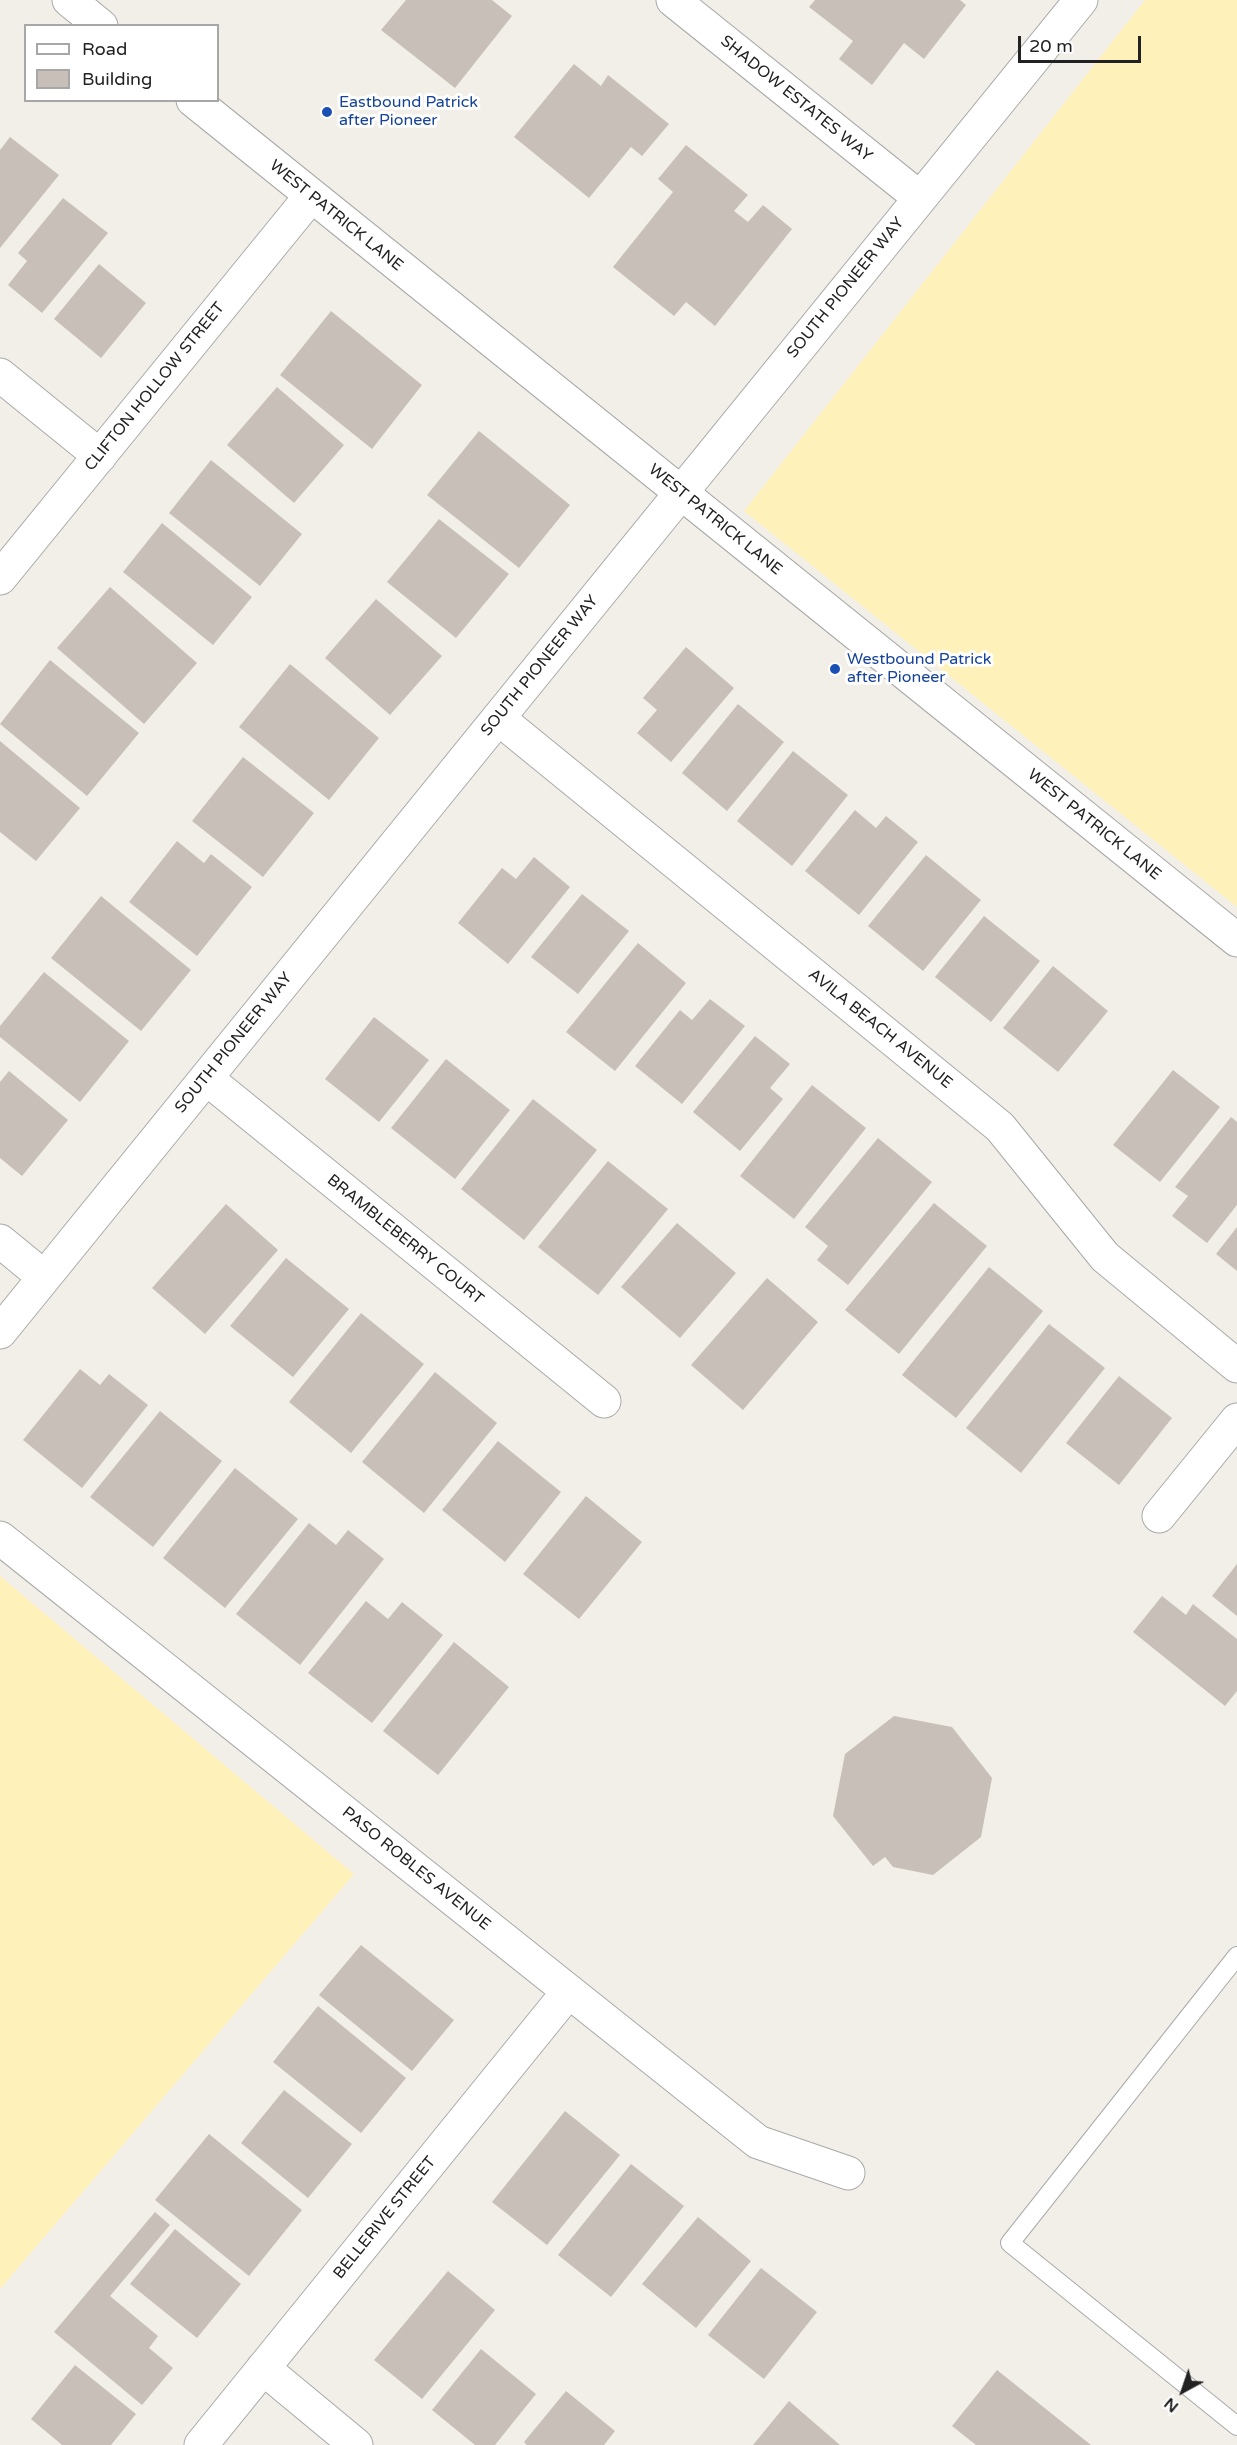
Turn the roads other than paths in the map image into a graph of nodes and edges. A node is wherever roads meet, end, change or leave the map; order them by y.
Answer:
1 (69, 0) edge
2 (673, 0) edge
3 (1081, 0) edge
4 (98, 24) edge
5 (195, 102) edge
6 (310, 196) junction
7 (920, 198) junction
8 (0, 375) edge
9 (100, 456) junction
10 (681, 493) junction
11 (0, 578) edge
12 (498, 718) junction
13 (1237, 940) edge
14 (206, 1078) junction
15 (0, 1241) edge
16 (44, 1277) junction
17 (0, 1332) edge
18 (1237, 1366) edge
19 (604, 1401) dead end
20 (1237, 1420) edge
21 (1159, 1516) dead end
22 (0, 1538) edge
23 (1237, 1956) edge
24 (569, 1991) junction
25 (848, 2173) dead end
26 (263, 2368) junction
27 (1237, 2426) edge
28 (201, 2445) edge
29 (356, 2445) edge

1 - 4 street
2 - 7 street, SHADOW ESTATES WAY
3 - 7 street, SOUTH PIONEER WAY
5 - 6 street, WEST PATRICK LANE
6 - 9 street, CLIFTON HOLLOW STREET
6 - 10 street, WEST PATRICK LANE
7 - 10 street, SOUTH PIONEER WAY
8 - 9 street
9 - 11 street, CLIFTON HOLLOW STREET
10 - 12 street, SOUTH PIONEER WAY
10 - 13 street, WEST PATRICK LANE
12 - 14 street, SOUTH PIONEER WAY
12 - 18 street, AVILA BEACH AVENUE
14 - 16 street, SOUTH PIONEER WAY
14 - 19 street, BRAMBLEBERRY COURT
15 - 16 street
16 - 17 street, SOUTH PIONEER WAY
20 - 21 street
22 - 24 street, PASO ROBLES AVENUE
23 - 27 lane
24 - 25 street, PASO ROBLES AVENUE
24 - 26 street, BELLERIVE STREET
26 - 28 street, BELLERIVE STREET
26 - 29 street

